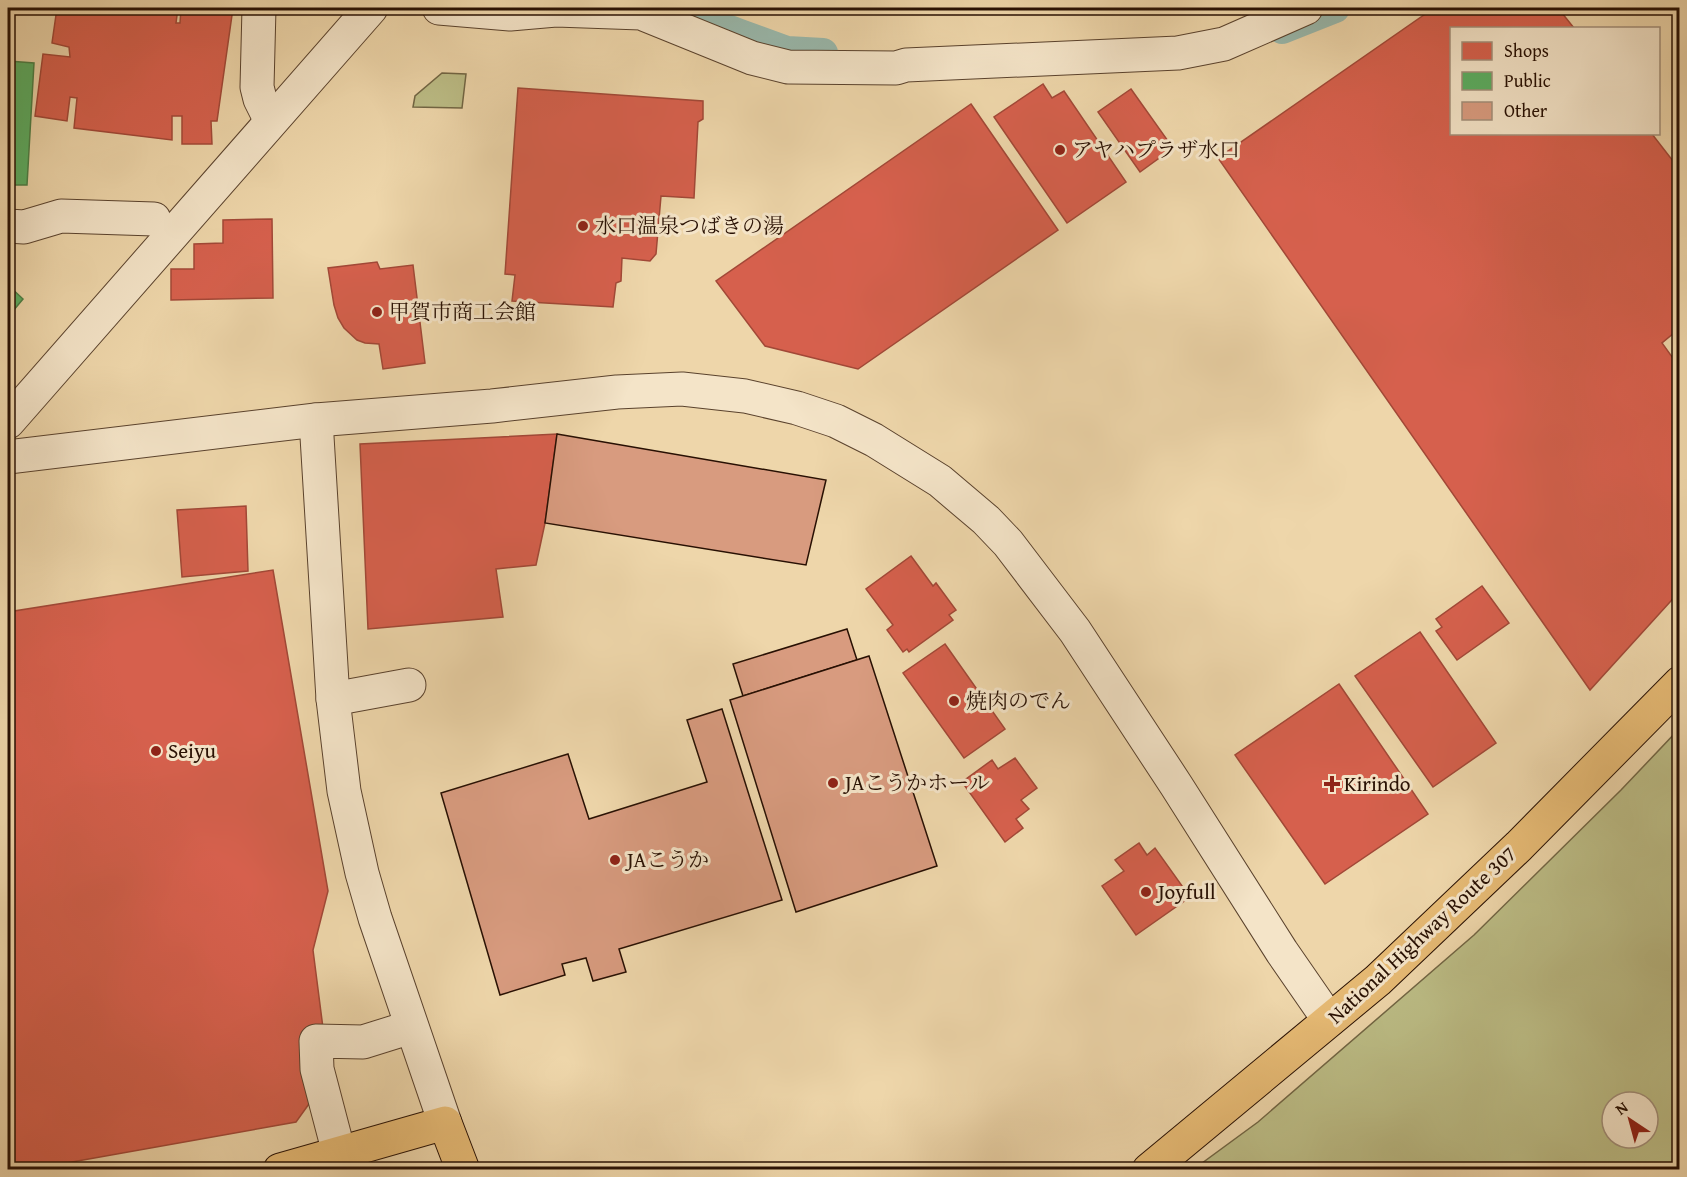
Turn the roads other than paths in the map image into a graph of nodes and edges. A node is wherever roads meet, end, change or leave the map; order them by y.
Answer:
1 (258, 8) edge
2 (371, 8) edge
3 (439, 8) edge
4 (1306, 8) edge
5 (271, 121) junction
6 (154, 219) dead end
7 (8, 226) edge
8 (316, 420) junction
9 (8, 422) edge
10 (8, 458) edge
11 (1680, 683) edge
12 (409, 685) dead end
13 (333, 699) junction
14 (1329, 1020) junction
15 (411, 1027) junction
16 (445, 1123) junction
17 (339, 1153) junction
18 (280, 1170) edge
19 (463, 1170) edge
20 (1149, 1170) edge

1 - 5 street
2 - 5 street
3 - 4 street
5 - 9 street
6 - 7 street
8 - 10 street
8 - 13 street
8 - 14 street
11 - 14 main road, National Highway Route 307
12 - 13 street
13 - 15 street
14 - 20 main road, National Highway Route 307
15 - 16 street
15 - 17 street
16 - 17 main road
16 - 19 main road
17 - 18 main road

